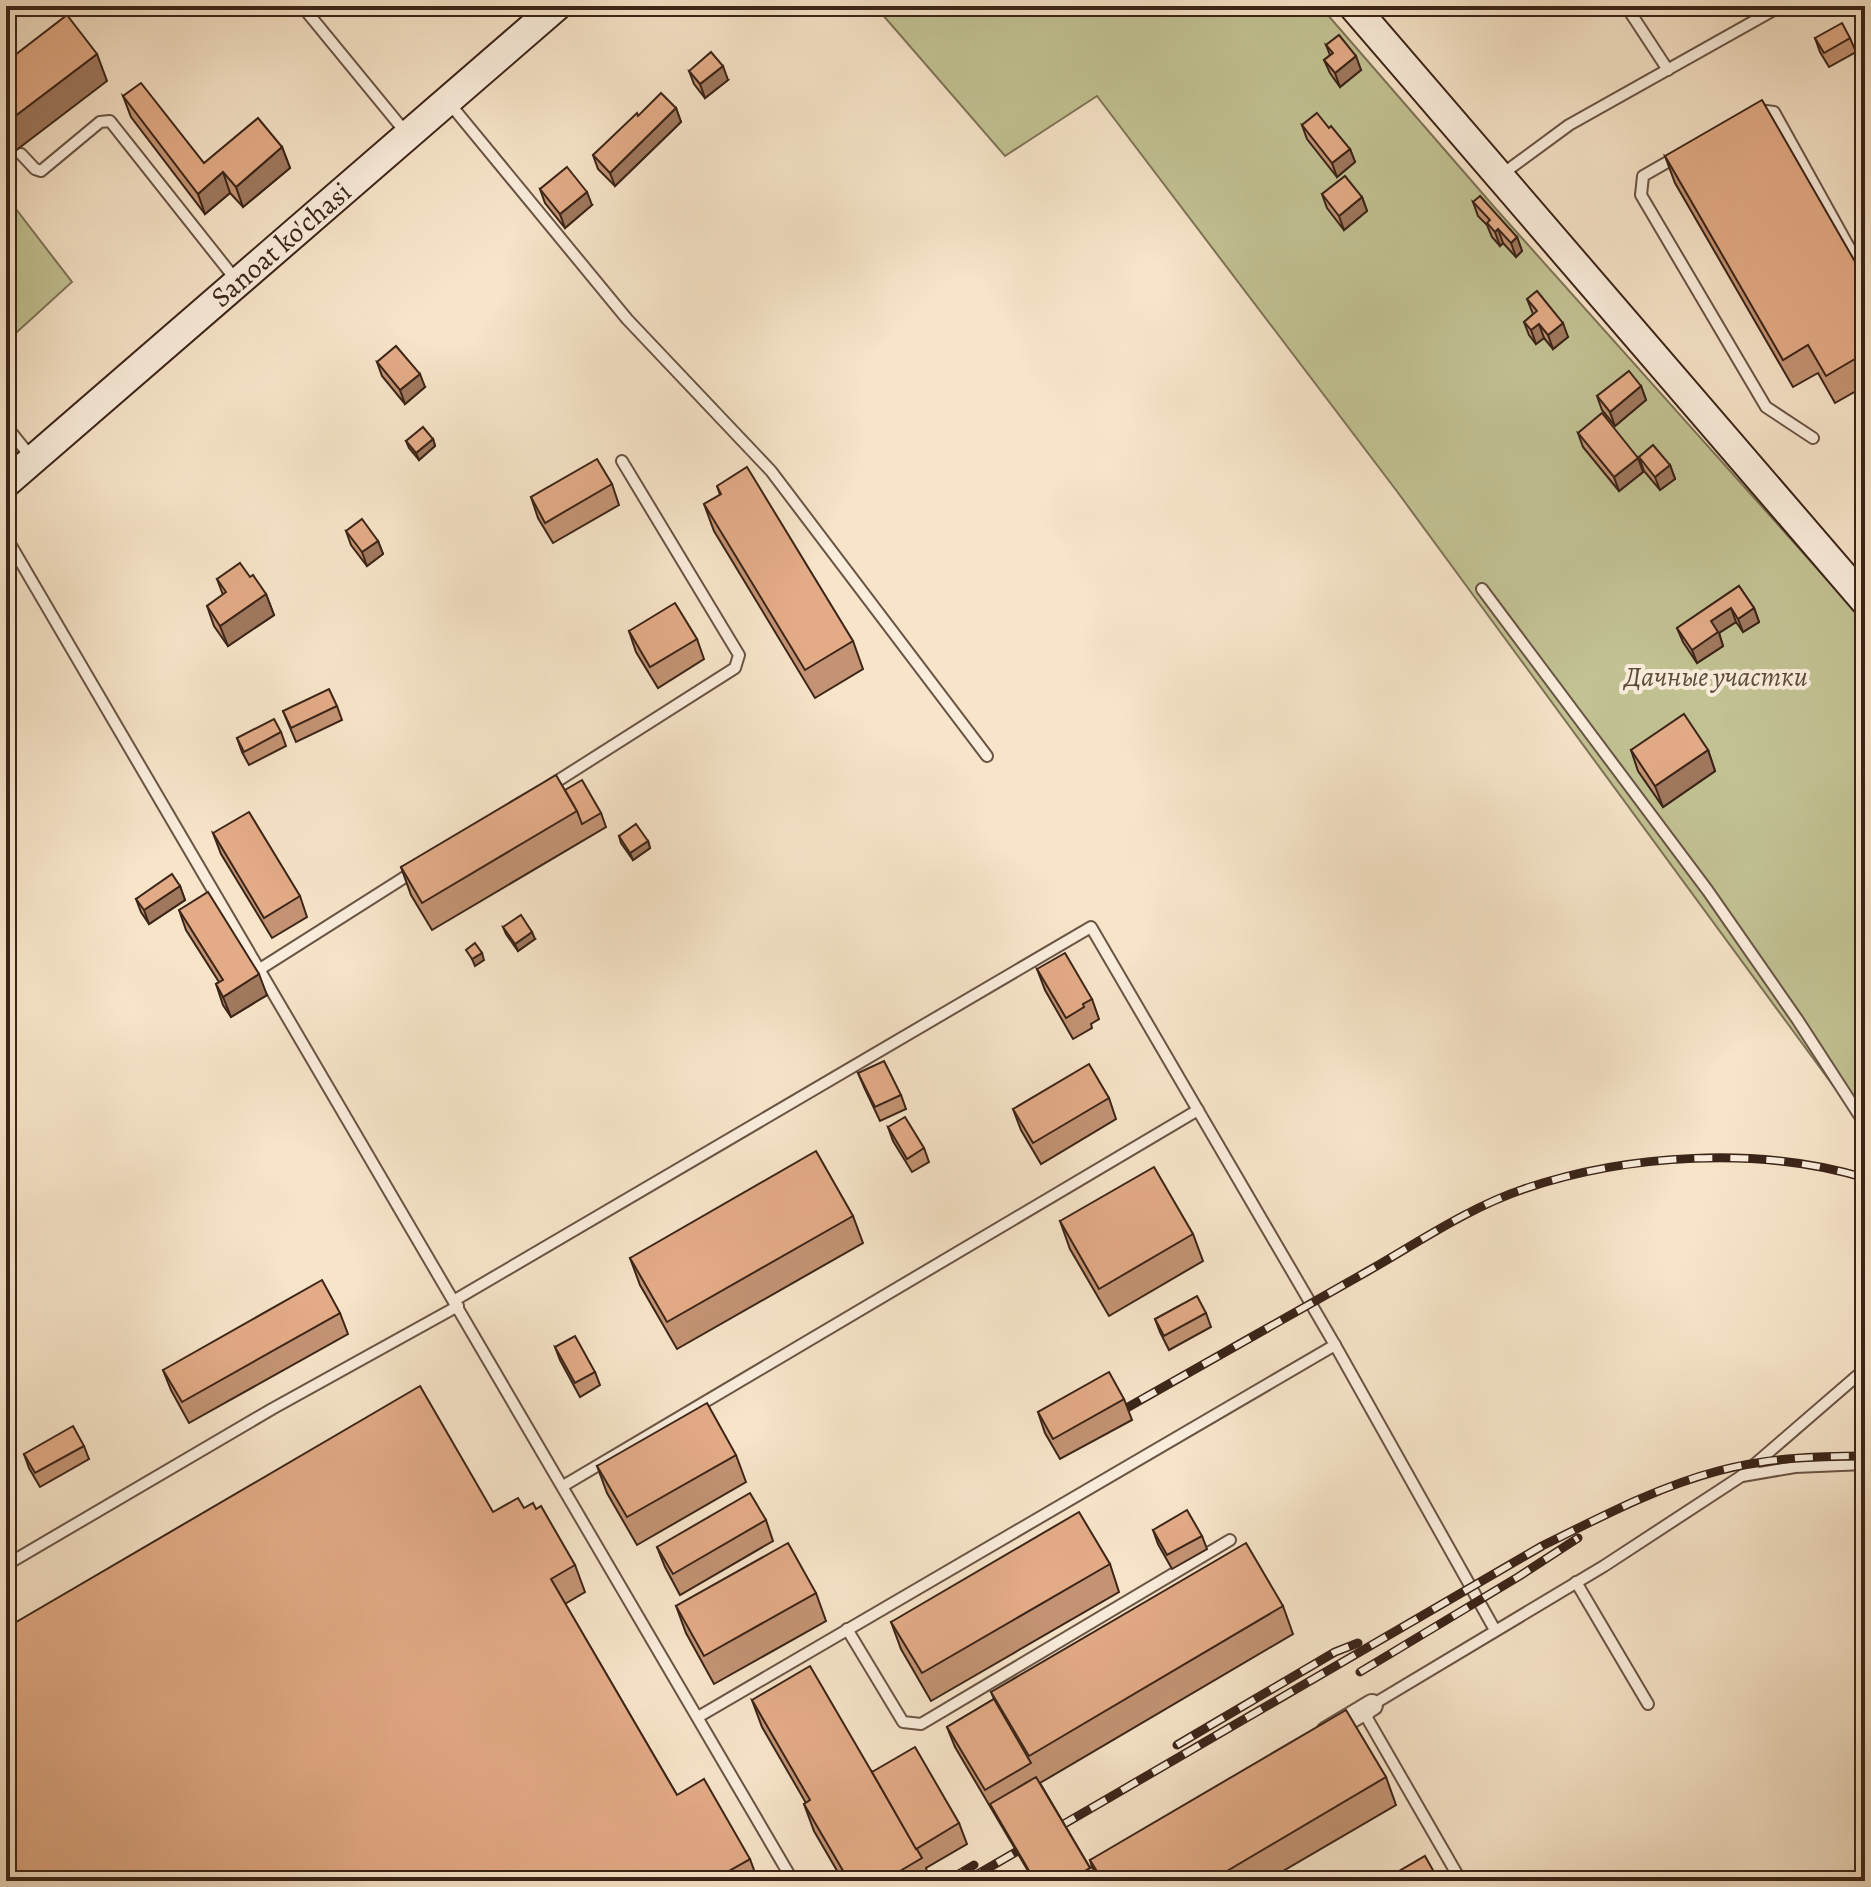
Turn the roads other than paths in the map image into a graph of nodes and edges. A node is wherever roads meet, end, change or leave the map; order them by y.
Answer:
1 (302, 6) edge
2 (557, 6) edge
3 (1353, 6) edge
4 (1626, 6) edge
5 (1781, 6) edge
6 (1668, 70) junction
7 (447, 100) junction
8 (1744, 118) edge
9 (407, 134) junction
10 (1694, 147) edge
11 (21, 154) dead end
12 (1499, 176) junction
13 (1865, 276) edge
14 (237, 281) junction
15 (6, 426) edge
16 (1813, 438) dead end
17 (33, 458) junction
18 (622, 461) dead end
19 (6, 483) edge
20 (6, 537) edge
21 (1482, 589) dead end
22 (1865, 601) edge
23 (987, 756) dead end
24 (537, 793) edge
25 (432, 860) edge
26 (260, 969) junction
27 (1198, 1110) junction
28 (1864, 1121) edge
29 (456, 1303) junction
30 (1335, 1345) junction
31 (1865, 1369) edge
32 (1865, 1464) edge
33 (1740, 1477) junction
34 (563, 1486) junction
35 (1230, 1540) dead end
36 (6, 1565) edge
37 (1576, 1582) junction
38 (847, 1629) junction
39 (1495, 1630) junction
40 (1648, 1704) dead end
41 (1372, 1705) junction
42 (698, 1717) junction
43 (1304, 1745) edge
44 (793, 1881) edge
45 (1461, 1881) edge

1 - 9 lane
2 - 7 main road, Sanoat ko'chasi
3 - 12 main road
4 - 6 lane
5 - 6 lane
6 - 12 lane
7 - 9 main road, Sanoat ko'chasi
7 - 23 lane
8 - 13 lane
9 - 14 main road, Sanoat ko'chasi
10 - 16 lane
11 - 14 lane
12 - 22 main road
14 - 17 main road, Sanoat ko'chasi
15 - 17 lane
17 - 19 main road, Sanoat ko'chasi
18 - 24 lane
20 - 26 lane
21 - 28 lane
25 - 26 lane
26 - 29 lane
27 - 29 lane
27 - 30 lane
27 - 34 lane
29 - 34 lane
29 - 36 lane
30 - 38 lane
30 - 39 lane
31 - 33 lane
32 - 33 lane
33 - 37 lane
34 - 42 lane
35 - 38 lane
37 - 39 lane
37 - 40 lane
38 - 42 lane
39 - 41 lane
41 - 43 street
41 - 45 lane
42 - 44 lane

